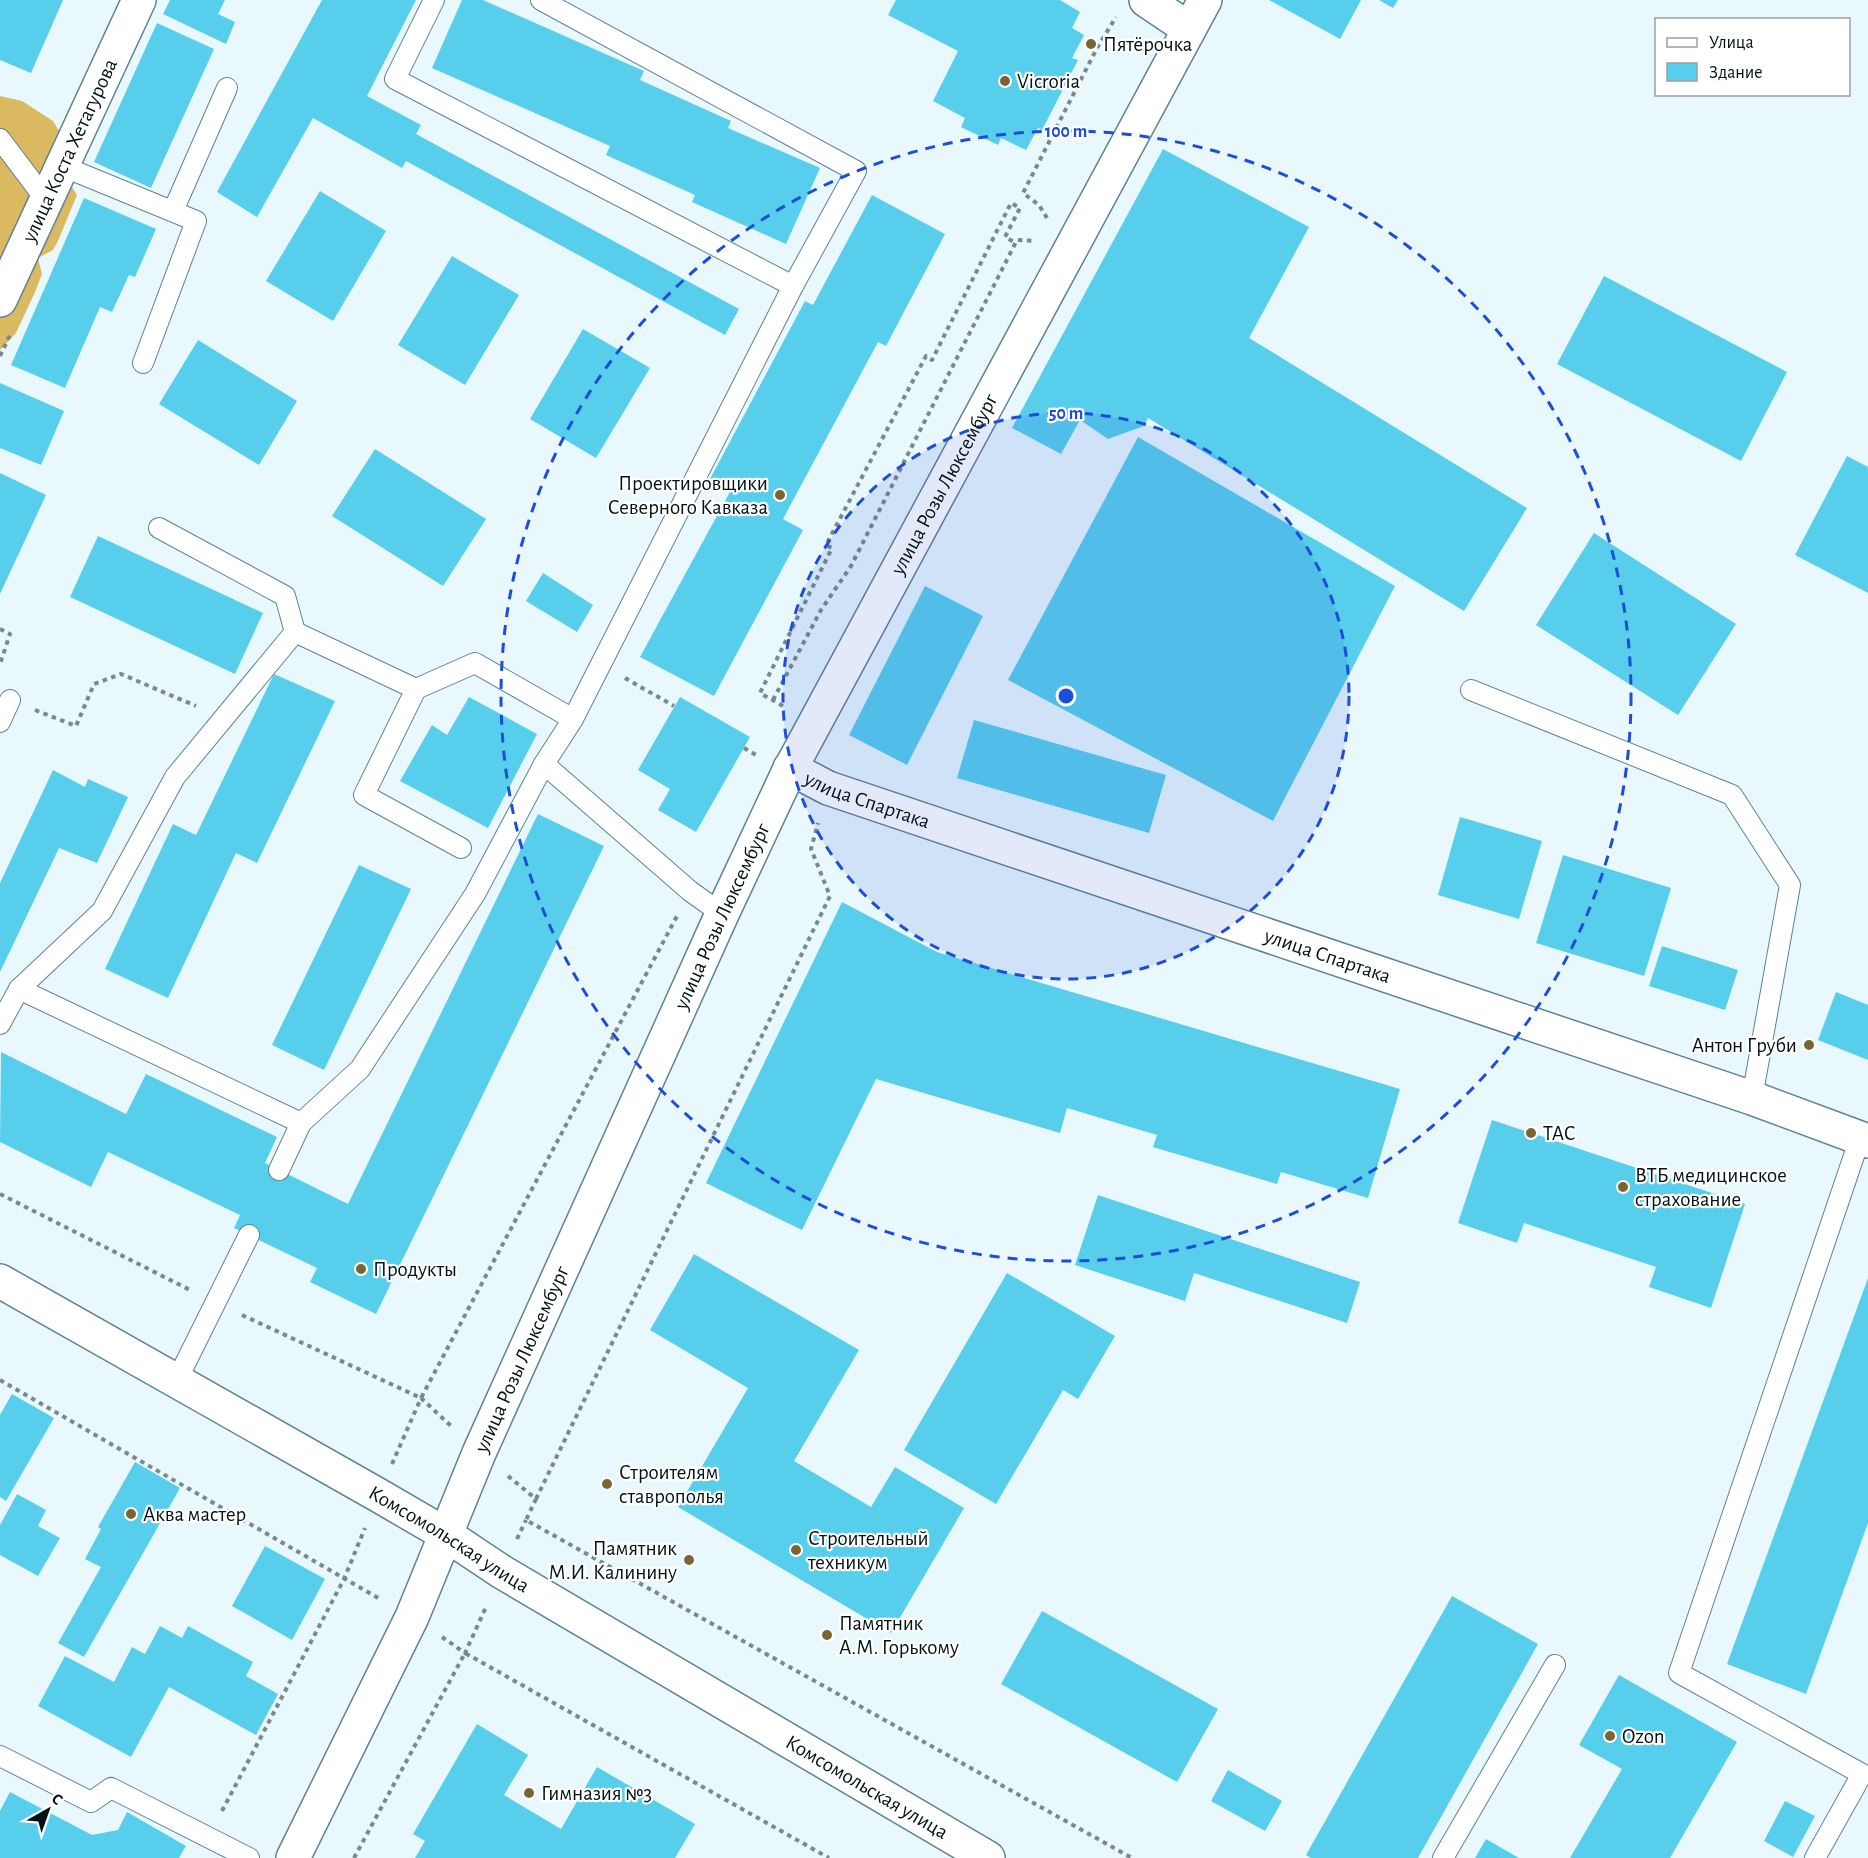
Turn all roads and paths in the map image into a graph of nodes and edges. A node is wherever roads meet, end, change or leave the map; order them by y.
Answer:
1 (139, 0) edge
2 (434, 0) edge
3 (541, 0) edge
4 (1205, 0) edge
5 (1133, 5) edge
6 (1189, 29) junction
7 (227, 88) dead end
8 (0, 139) edge
9 (62, 166) junction
10 (46, 200) junction
11 (173, 211) junction
12 (1049, 224) dead end
13 (1039, 241) dead end
14 (1016, 243) junction
15 (794, 286) junction
16 (0, 300) edge
17 (143, 363) dead end
18 (159, 528) dead end
19 (0, 629) edge
20 (295, 632) junction
21 (0, 664) edge
22 (601, 664) junction
23 (416, 689) junction
24 (1471, 690) dead end
25 (10, 700) joint
26 (773, 700) junction
27 (674, 706) dead end
28 (783, 706) dead end
29 (225, 717) junction
30 (573, 719) junction
31 (0, 722) edge
32 (762, 746) dead end
33 (544, 764) junction
34 (752, 765) dead end
35 (790, 768) junction
36 (828, 788) junction
37 (461, 848) dead end
38 (690, 891) junction
39 (722, 914) junction
40 (19, 989) junction
41 (0, 1024) edge
42 (1752, 1098) junction
43 (301, 1123) junction
44 (1864, 1140) edge
45 (279, 1170) dead end
46 (249, 1235) dead end
47 (0, 1281) edge
48 (0, 1380) edge
49 (177, 1380) junction
50 (421, 1398) dead end
51 (536, 1499) dead end
52 (445, 1534) junction
53 (345, 1579) dead end
54 (1555, 1665) dead end
55 (0, 1756) edge
56 (249, 1858) edge
57 (293, 1858) edge
58 (354, 1858) edge
59 (829, 1858) edge
60 (988, 1858) edge
61 (1443, 1858) edge
62 (1815, 1858) edge

1 - 9 street, улица Коста Хетагурова
2 - 15 lane
3 - 15 lane
4 - 6 street, улица Розы Люксембург
5 - 6 street
5 - 12 path
6 - 35 street, улица Розы Люксембург
7 - 11 lane
8 - 10 lane
9 - 10 street, улица Коста Хетагурова
9 - 11 lane
10 - 16 street, улица Коста Хетагурова
11 - 17 lane
13 - 14 path
14 - 26 path
14 - 26 path
15 - 22 lane
18 - 20 lane
19 - 21 path
20 - 23 lane
20 - 29 lane
22 - 27 path
22 - 30 lane
23 - 30 lane
23 - 37 lane
24 - 42 lane
25 - 29 path
25 - 31 lane
26 - 28 path
29 - 40 lane
30 - 33 lane
32 - 34 path
33 - 38 lane
33 - 43 lane
35 - 36 street, улица Спартака
35 - 39 street, улица Розы Люксембург
36 - 42 street, улица Спартака
36 - 51 path
38 - 39 lane
38 - 50 path
39 - 52 street, улица Розы Люксембург
40 - 41 lane
40 - 43 lane
42 - 44 street, улица Спартака
43 - 45 lane
44 - 62 lane
46 - 49 lane
47 - 49 street, Комсомольская улица
48 - 53 path
49 - 52 street, Комсомольская улица
52 - 57 street, улица Розы Люксембург
52 - 60 street, Комсомольская улица
54 - 61 lane
55 - 56 lane
58 - 59 path

